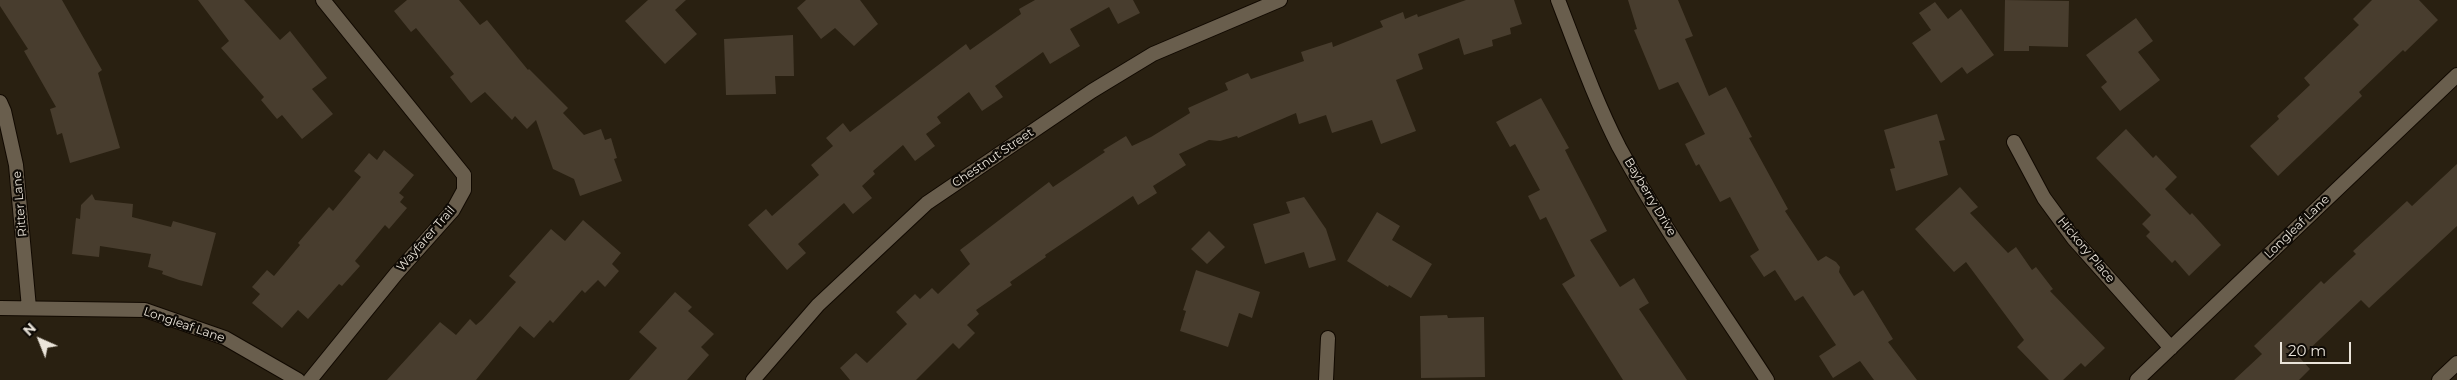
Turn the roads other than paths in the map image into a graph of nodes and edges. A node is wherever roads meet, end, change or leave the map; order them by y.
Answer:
1 (322, 0) edge
2 (1280, 0) edge
3 (1558, 0) edge
4 (2457, 75) edge
5 (0, 102) edge
6 (2014, 142) dead end
7 (0, 308) edge
8 (29, 308) junction
9 (1328, 338) dead end
10 (2171, 348) junction
11 (2457, 363) edge
12 (298, 380) edge
13 (310, 380) edge
14 (753, 380) edge
15 (1326, 380) edge
16 (1767, 380) edge
17 (2138, 380) edge
18 (2439, 380) edge

1 - 13 street, Wayfarer Trail
2 - 14 street, Chestnut Street
3 - 16 street, Bayberry Drive
4 - 10 street, Longleaf Lane
5 - 8 street, Ritter Lane
6 - 10 street, Hickory Place
7 - 8 street, Longleaf Lane
8 - 12 street, Longleaf Lane
9 - 15 street
10 - 17 street, Longleaf Lane
11 - 18 street

